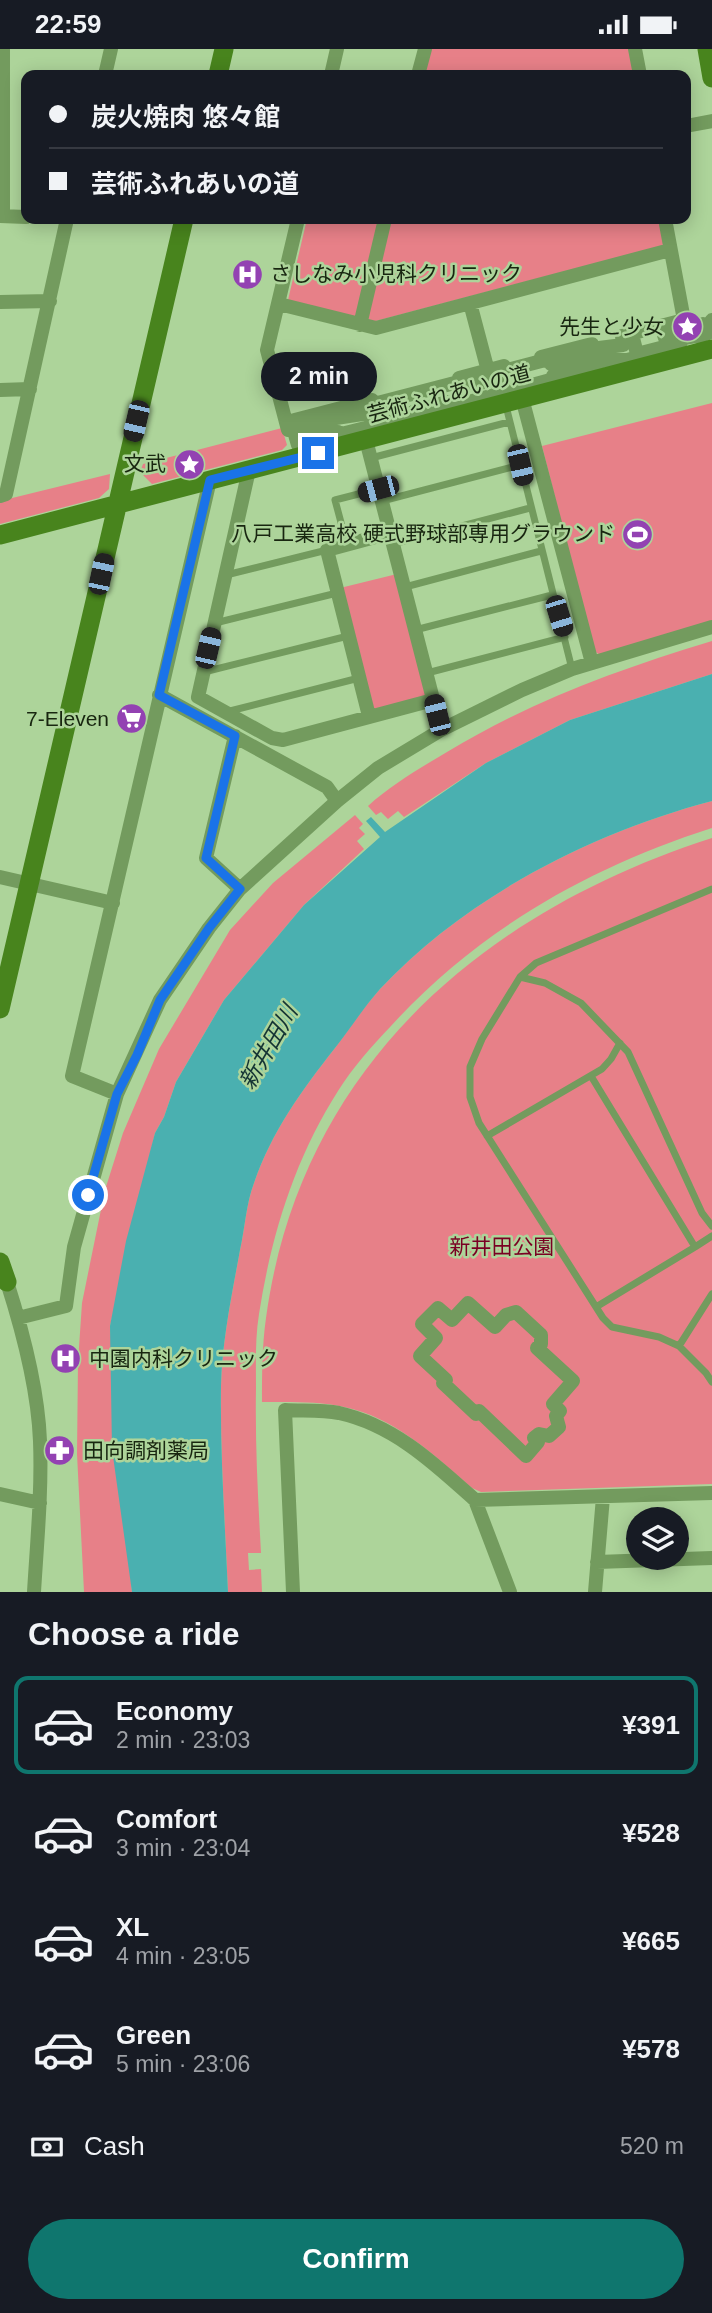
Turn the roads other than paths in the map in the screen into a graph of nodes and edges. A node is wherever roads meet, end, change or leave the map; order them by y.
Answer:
1 (4, 49) edge
2 (111, 49) edge
3 (224, 49) edge
4 (337, 49) edge
5 (425, 49) edge
6 (635, 49) edge
7 (707, 49) edge
8 (106, 70) edge
9 (219, 70) edge
10 (332, 70) edge
11 (419, 70) edge
12 (639, 70) edge
13 (712, 78) edge
14 (712, 121) edge
15 (691, 125) edge
16 (1, 216) edge
17 (21, 217) edge
18 (66, 224) edge
19 (183, 224) edge
20 (297, 224) edge
21 (383, 224) edge
22 (666, 224) edge
23 (670, 250) junction
24 (0, 302) edge
25 (50, 302) junction
26 (470, 303) junction
27 (279, 304) junction
28 (712, 320) edge
29 (359, 325) junction
30 (712, 331) edge
31 (712, 349) edge
32 (488, 370) junction
33 (30, 389) junction
34 (0, 390) edge
35 (514, 400) junction
36 (287, 422) junction
37 (509, 422) junction
38 (368, 449) junction
39 (294, 459) junction
40 (520, 465) junction
41 (249, 470) junction
42 (210, 480) junction
43 (380, 495) junction
44 (0, 496) edge
45 (117, 504) junction
46 (530, 508) junction
47 (0, 535) edge
48 (392, 539) junction
49 (347, 545) junction
50 (327, 550) junction
51 (541, 551) junction
52 (226, 575) junction
53 (405, 587) junction
54 (337, 593) junction
55 (552, 595) junction
56 (214, 623) junction
57 (712, 627) edge
58 (415, 630) junction
59 (349, 635) junction
60 (565, 637) junction
61 (592, 663) junction
62 (572, 669) junction
63 (202, 673) junction
64 (426, 674) junction
65 (359, 678) junction
66 (159, 695) junction
67 (433, 700) junction
68 (225, 712) junction
69 (369, 716) junction
70 (441, 730) junction
71 (235, 736) junction
72 (337, 801) junction
73 (0, 877) edge
74 (29, 884) junction
75 (240, 889) junction
76 (712, 889) edge
77 (113, 903) junction
78 (520, 977) junction
79 (0, 1009) edge
80 (620, 1043) junction
81 (591, 1076) junction
82 (117, 1094) junction
83 (487, 1136) junction
84 (712, 1226) edge
85 (712, 1236) edge
86 (695, 1247) junction
87 (0, 1262) edge
88 (7, 1282) joint
89 (712, 1294) edge
90 (596, 1307) junction
91 (438, 1308) joint
92 (18, 1318) junction
93 (679, 1346) junction
94 (712, 1382) edge
95 (712, 1493) edge
96 (0, 1494) edge
97 (603, 1497) junction
98 (475, 1500) junction
99 (40, 1503) junction
100 (712, 1558) edge
101 (597, 1562) junction
102 (34, 1592) edge
103 (293, 1592) edge
104 (510, 1592) edge
105 (595, 1592) edge

1 - 16 street
2 - 8 street
3 - 9 street
4 - 10 street
5 - 11 street
6 - 12 street
7 - 13 street
14 - 15 street
16 - 17 street
18 - 25 street
19 - 45 street
20 - 27 street
21 - 29 street
22 - 23 street
23 - 26 street
23 - 32 street
24 - 25 street
25 - 33 street
26 - 29 street
26 - 32 street
27 - 29 street
27 - 36 street
28 - 30 street
31 - 35 street, 芸術ふれあいの道
32 - 36 street
33 - 34 street
33 - 44 street
35 - 37 lane
35 - 38 street, 芸術ふれあいの道
35 - 61 street
36 - 39 street
37 - 38 lane
37 - 40 lane
38 - 39 street, 芸術ふれあいの道
38 - 43 street
39 - 41 street, 芸術ふれあいの道
40 - 43 lane
40 - 46 lane
41 - 42 street, 芸術ふれあいの道
41 - 52 street
42 - 45 street, 芸術ふれあいの道
42 - 66 street
43 - 48 street
43 - 49 lane
45 - 47 street, 芸術ふれあいの道
45 - 74 street
46 - 48 lane
46 - 51 lane
48 - 49 street
48 - 53 street
49 - 50 street
50 - 52 lane
50 - 54 street
51 - 53 lane
51 - 55 lane
52 - 56 street
53 - 58 street
54 - 56 lane
54 - 59 street
55 - 58 lane
55 - 60 lane
56 - 63 street
57 - 61 street
58 - 64 street
59 - 63 lane
59 - 65 street
60 - 62 lane
60 - 64 lane
61 - 62 street
62 - 70 street
63 - 68 street
64 - 67 street
65 - 68 lane
65 - 69 street
66 - 71 street
66 - 77 street
67 - 69 street
67 - 70 street
68 - 69 street
70 - 72 street
71 - 72 street
71 - 75 street
72 - 75 street
73 - 74 street
74 - 77 street
74 - 79 street
75 - 82 street
76 - 78 lane
77 - 82 street
78 - 80 lane
78 - 83 lane
80 - 81 lane
80 - 84 lane
81 - 83 lane
81 - 86 lane
82 - 92 street
83 - 90 lane
85 - 86 lane
86 - 90 lane
87 - 88 street
88 - 92 street
89 - 93 lane
90 - 93 lane
91 - 91 street
92 - 99 street
93 - 94 lane
95 - 97 street
96 - 99 street
97 - 98 street
97 - 101 street
98 - 103 street
98 - 104 street
99 - 102 street
100 - 101 street
101 - 105 street

